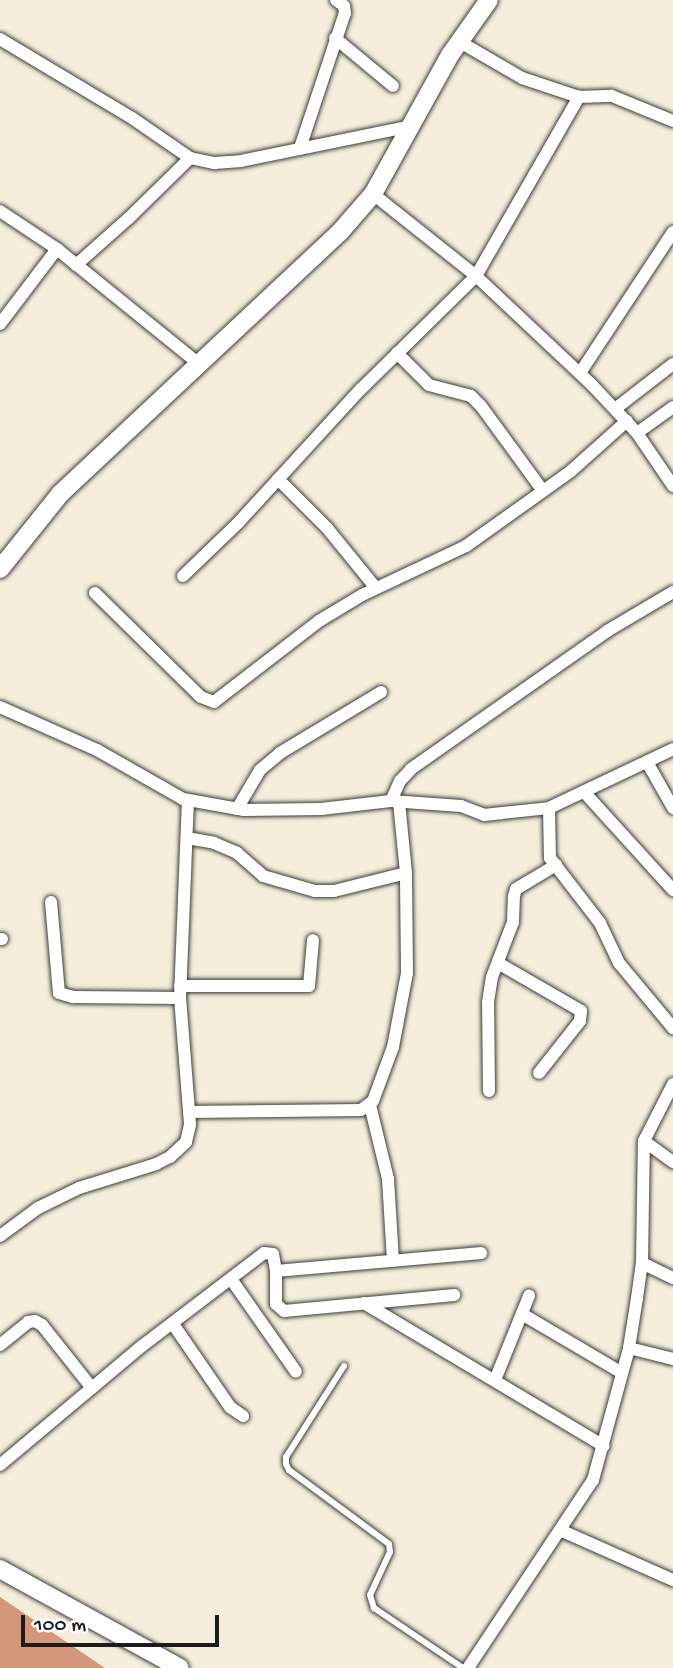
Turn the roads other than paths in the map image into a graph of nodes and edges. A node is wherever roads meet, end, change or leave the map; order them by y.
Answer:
1 (336, 0) edge
2 (489, 0) edge
3 (0, 38) edge
4 (335, 38) junction
5 (460, 41) junction
6 (393, 86) dead end
7 (579, 97) junction
8 (673, 121) edge
9 (411, 126) junction
10 (300, 148) junction
11 (190, 158) junction
12 (373, 194) junction
13 (0, 211) edge
14 (673, 232) edge
15 (57, 249) junction
16 (76, 265) junction
17 (476, 276) junction
18 (0, 324) edge
19 (397, 354) junction
20 (198, 363) junction
21 (673, 364) edge
22 (580, 373) junction
23 (673, 407) edge
24 (615, 409) junction
25 (626, 421) junction
26 (637, 433) junction
27 (278, 479) junction
28 (673, 484) edge
29 (543, 491) junction
30 (0, 569) edge
31 (183, 576) dead end
32 (376, 588) junction
33 (673, 592) edge
34 (95, 593) dead end
35 (381, 692) dead end
36 (0, 707) edge
37 (673, 749) edge
38 (647, 762) junction
39 (585, 793) junction
40 (188, 801) junction
41 (395, 802) junction
42 (550, 808) junction
43 (673, 808) edge
44 (237, 809) junction
45 (187, 838) junction
46 (556, 865) junction
47 (406, 873) junction
48 (673, 890) edge
49 (51, 902) dead end
50 (313, 940) dead end
51 (498, 963) junction
52 (180, 992) junction
53 (673, 1028) edge
54 (539, 1073) dead end
55 (673, 1084) edge
56 (489, 1091) dead end
57 (370, 1105) junction
58 (189, 1112) junction
59 (645, 1141) junction
60 (673, 1162) edge
61 (0, 1236) edge
62 (481, 1253) dead end
63 (393, 1261) junction
64 (642, 1264) junction
65 (276, 1271) junction
66 (673, 1278) edge
67 (231, 1279) junction
68 (454, 1295) dead end
69 (529, 1296) dead end
70 (364, 1303) junction
71 (522, 1314) junction
72 (173, 1324) junction
73 (0, 1345) edge
74 (629, 1348) junction
75 (673, 1359) edge
76 (344, 1366) dead end
77 (296, 1372) dead end
78 (622, 1373) junction
79 (495, 1380) junction
80 (92, 1388) junction
81 (243, 1416) dead end
82 (604, 1446) junction
83 (0, 1465) edge
84 (560, 1531) junction
85 (0, 1569) edge
86 (673, 1580) edge
87 (180, 1668) edge
88 (465, 1668) edge

1 - 4 street
2 - 5 street
3 - 11 street
4 - 6 street
4 - 10 street
5 - 7 street
5 - 9 street
7 - 8 street
7 - 17 street
9 - 10 street
9 - 12 street
10 - 11 street
11 - 16 street
12 - 17 street
12 - 20 street
13 - 15 street
14 - 22 street
15 - 16 street
15 - 18 street
16 - 20 street
17 - 19 street
17 - 22 street
19 - 27 street
19 - 29 street
20 - 30 street
21 - 24 street
22 - 24 street
23 - 26 street
24 - 25 street
25 - 26 street
25 - 29 street
26 - 28 street
27 - 31 street
27 - 32 street
29 - 32 street
32 - 34 street
33 - 41 street
35 - 44 street
36 - 40 street
37 - 38 street
38 - 39 street
38 - 43 street
39 - 42 street
39 - 48 street
40 - 44 street
40 - 45 street
41 - 42 street
41 - 44 street
41 - 47 street
42 - 46 street
45 - 47 street
45 - 52 street
46 - 51 street
46 - 53 street
47 - 57 street
49 - 52 street
50 - 52 street
51 - 54 street
51 - 56 street
52 - 58 street
55 - 59 street
57 - 58 street
57 - 63 street
58 - 61 street
59 - 60 street
59 - 64 street
62 - 63 street
63 - 65 street
64 - 66 street
64 - 74 street
65 - 67 street
65 - 70 street
67 - 72 street
67 - 77 street
68 - 70 street
69 - 71 street
70 - 79 street
71 - 78 street
71 - 79 street
72 - 80 street
72 - 81 street
73 - 80 street
74 - 75 street
74 - 78 street
76 - 88 lane
78 - 82 street
79 - 82 street
80 - 83 street
82 - 84 street
84 - 86 street
84 - 88 street
85 - 87 street

